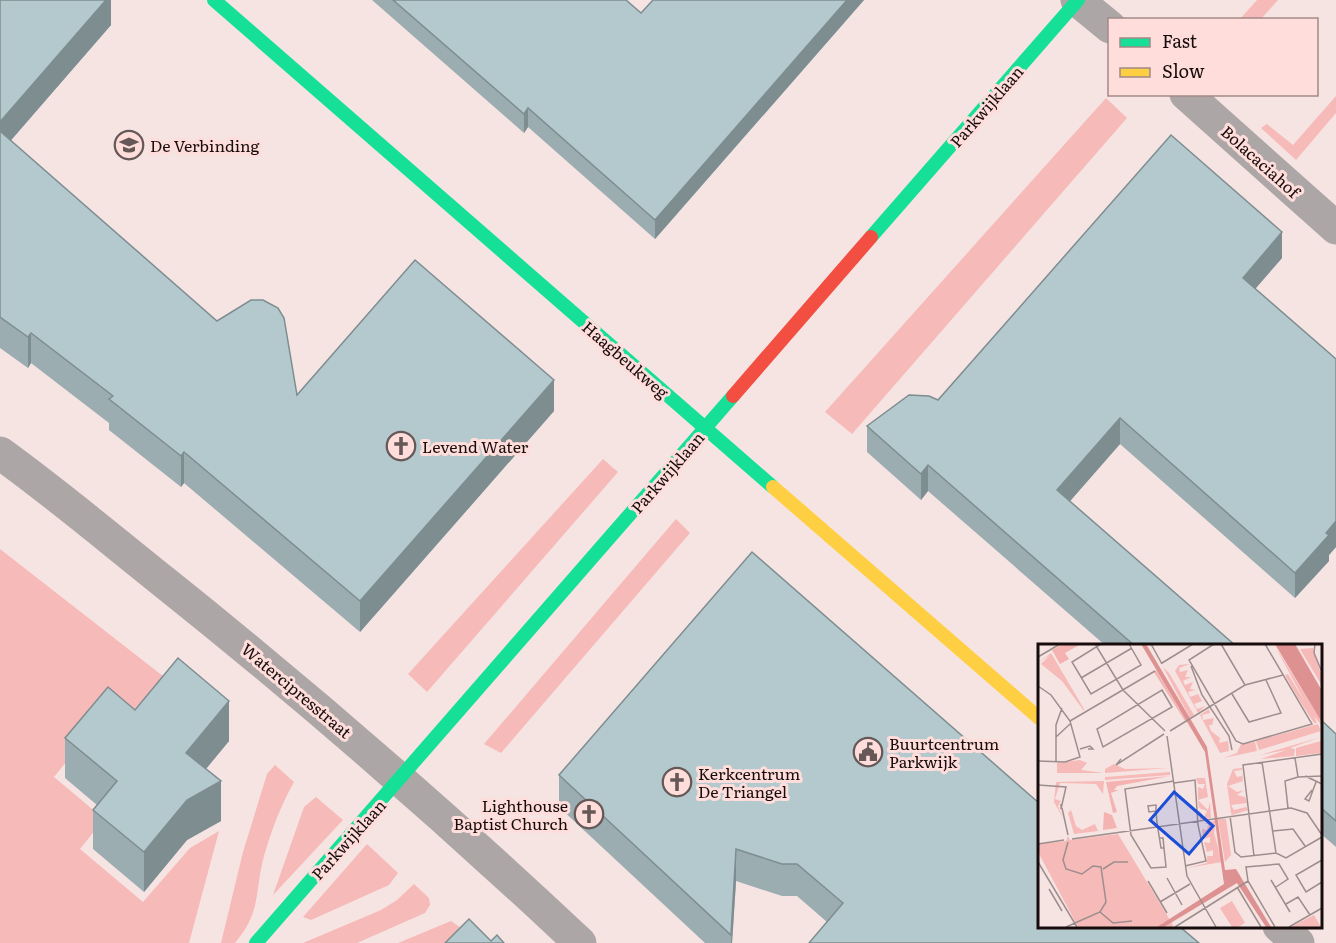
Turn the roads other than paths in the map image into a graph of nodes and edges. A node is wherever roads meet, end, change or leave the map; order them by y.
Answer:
1 (214, 0) edge
2 (1078, 0) edge
3 (1108, 25) edge
4 (1188, 96) edge
5 (1336, 228) edge
6 (706, 428) junction
7 (0, 453) edge
8 (1038, 717) edge
9 (400, 780) junction
10 (1280, 928) edge
11 (256, 943) edge
12 (580, 943) edge
13 (1298, 943) edge

1 - 6 street, Haagbeukweg
2 - 3 street, Parkwijklaan
2 - 6 street, Parkwijklaan
4 - 5 street, Bolacaciahof
6 - 8 street, Haagbeukweg
6 - 9 street, Parkwijklaan
7 - 9 street, Watercipresstraat
9 - 11 street, Parkwijklaan
9 - 12 street, Watercipresstraat
10 - 13 street

